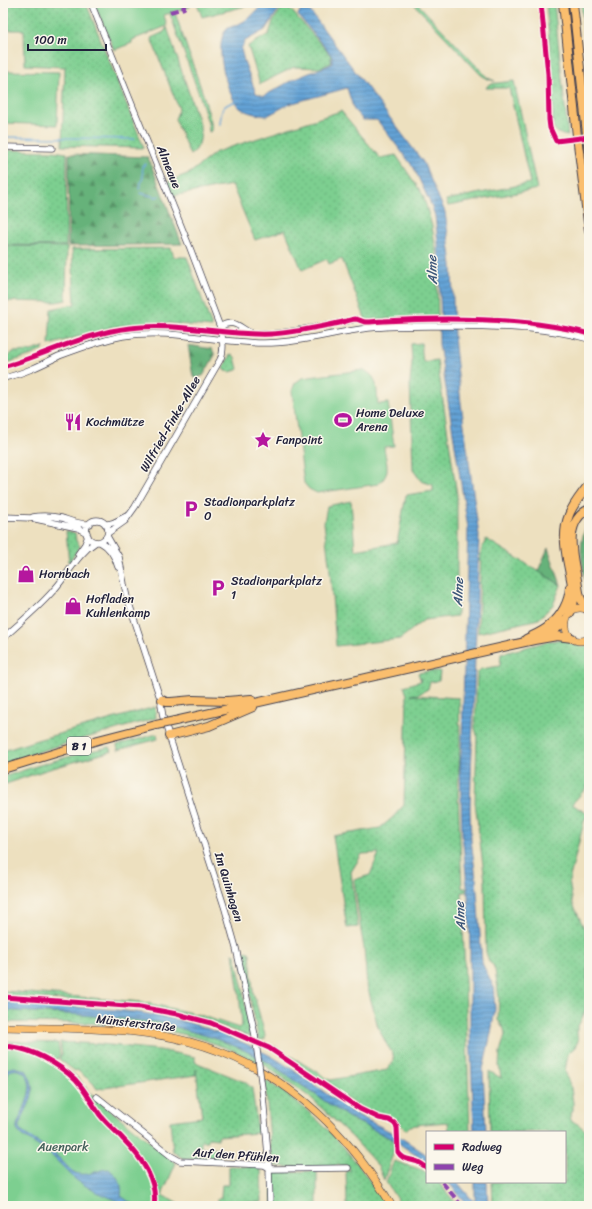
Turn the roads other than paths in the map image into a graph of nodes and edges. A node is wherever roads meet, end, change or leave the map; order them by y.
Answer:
1 (91, 3) edge
2 (562, 3) edge
3 (573, 3) edge
4 (3, 147) edge
5 (52, 148) dead end
6 (589, 153) edge
7 (589, 230) edge
8 (356, 319) dead end
9 (220, 327) junction
10 (589, 339) edge
11 (223, 340) junction
12 (3, 378) edge
13 (589, 484) edge
14 (589, 509) edge
15 (129, 515) junction
16 (3, 517) edge
17 (31, 518) junction
18 (90, 524) junction
19 (105, 524) junction
20 (87, 534) junction
21 (107, 534) junction
22 (98, 542) junction
23 (75, 562) junction
24 (570, 578) junction
25 (124, 584) junction
26 (588, 610) edge
27 (570, 612) junction
28 (565, 621) junction
29 (3, 638) edge
30 (572, 638) junction
31 (589, 639) edge
32 (534, 640) junction
33 (516, 644) junction
34 (280, 696) junction
35 (162, 700) junction
36 (169, 736) junction
37 (3, 769) edge
38 (3, 1028) edge
39 (97, 1097) dead end
40 (269, 1167) junction
41 (348, 1168) dead end
42 (270, 1206) edge
43 (392, 1206) edge

1 - 9 street, Almeaue
2 - 7 highway
3 - 6 highway
4 - 5 street
8 - 9 street
9 - 11 street, Almeaue
10 - 11 street
11 - 12 street
11 - 15 street, Wilfried-Finke-Allee
13 - 24 highway
14 - 26 highway
15 - 19 street
15 - 21 street, Wilfried-Finke-Allee
16 - 17 street
17 - 18 street
17 - 20 street
18 - 19 street
18 - 20 street
19 - 21 street
20 - 22 street
20 - 23 street
21 - 22 street
21 - 25 street, Im Quinhagen
22 - 23 street
22 - 25 street, Im Quinhagen
23 - 29 street
24 - 27 highway
24 - 33 highway
25 - 35 street, Im Quinhagen
26 - 27 main road
27 - 28 main road, B 1
28 - 30 main road
28 - 32 highway, B 1
30 - 31 main road, B 1
30 - 32 highway, B 1
32 - 33 highway, B 1
33 - 34 highway, B 1
34 - 35 highway
34 - 36 highway, B 1
34 - 37 highway, B 1, bridge
35 - 36 street, Im Quinhagen
36 - 40 street, Im Quinhagen, bridge
38 - 43 main road, Münsterstraße
39 - 40 street, Auf den Pfühlen
40 - 41 street, Auf den Pfühlen
40 - 42 street, Im Quinhagen

